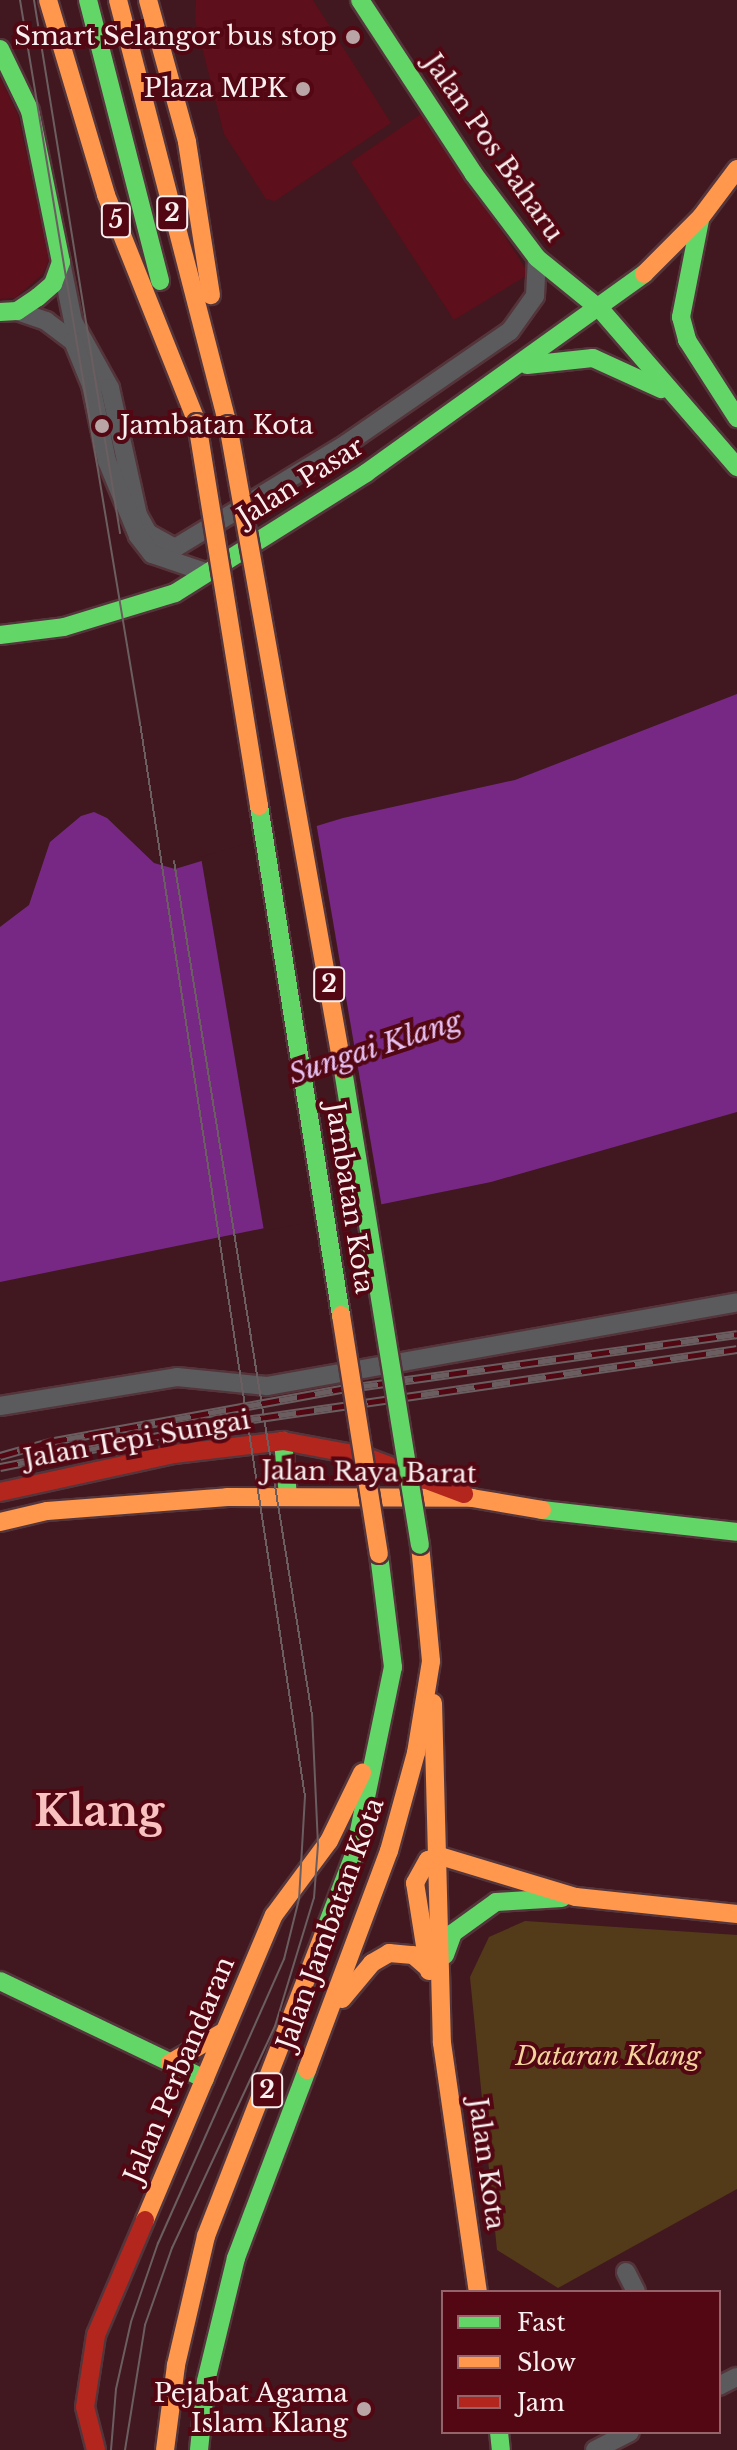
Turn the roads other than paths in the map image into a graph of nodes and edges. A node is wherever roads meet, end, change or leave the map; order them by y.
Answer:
1 (88, 0) edge
2 (118, 0) edge
3 (148, 0) edge
4 (360, 0) edge
5 (384, 0) edge
6 (49, 6) edge
7 (378, 28) junction
8 (0, 49) edge
9 (737, 169) edge
10 (701, 217) junction
11 (537, 258) junction
12 (61, 262) junction
13 (601, 310) junction
14 (8, 311) edge
15 (509, 370) junction
16 (692, 413) junction
17 (737, 418) edge
18 (197, 423) junction
19 (228, 425) junction
20 (733, 462) edge
21 (205, 572) junction
22 (0, 635) edge
23 (737, 1302) edge
24 (0, 1406) edge
25 (283, 1441) junction
26 (0, 1492) edge
27 (288, 1496) junction
28 (472, 1498) junction
29 (0, 1522) edge
30 (737, 1532) edge
31 (420, 1545) joint
32 (379, 1554) joint
33 (431, 1661) junction
34 (383, 1732) junction
35 (437, 1815) junction
36 (440, 1856) junction
37 (480, 1866) junction
38 (576, 1897) junction
39 (737, 1914) edge
40 (0, 1963) edge
41 (435, 1972) junction
42 (0, 1981) edge
43 (103, 2028) junction
44 (223, 2032) junction
45 (170, 2063) junction
46 (205, 2079) junction
47 (284, 2129) junction
48 (626, 2272) dead end
49 (478, 2290) edge
50 (635, 2290) edge
51 (626, 2434) edge
52 (96, 2450) edge
53 (165, 2450) edge
54 (199, 2450) edge
55 (595, 2450) edge

1 - 18 main road, 2
2 - 19 main road, 2
3 - 19 main road
4 - 7 main road, Jalan Pos Baharu
5 - 7 main road
6 - 18 main road, 5
7 - 11 main road, Jalan Pos Baharu
8 - 12 main road
9 - 10 main road, Jalan Pasar
10 - 13 main road, Jalan Pasar
10 - 17 main road
11 - 12 street
11 - 13 main road, Jalan Pos Baharu
12 - 14 main road
13 - 15 main road, Jalan Pasar
13 - 16 main road, Jalan Pos Baharu
14 - 21 street
15 - 16 main road
15 - 21 main road, Jalan Pasar
16 - 20 main road, Jalan Pos Baharu
18 - 32 main road, Jambatan Kota / 2, bridge
19 - 31 main road, Jambatan Kota / 2, bridge
21 - 22 main road, Jalan Pasar
23 - 24 street
25 - 26 main road, Jalan Tepi Sungai
25 - 27 main road, Jalan Tepi Sungai
25 - 28 main road, Jalan Tepi Sungai
27 - 28 main road, Jalan Raya Barat
27 - 29 main road, Jalan Raya Barat
28 - 30 main road, Jalan Raya Barat
31 - 33 main road, Jalan Jambatan Kota / 2
32 - 34 main road, Jalan Jambatan Kota / 2
33 - 35 main road
33 - 47 main road, Jalan Jambatan Kota / 2
34 - 44 main road, Jalan Perbandaran
34 - 53 main road, Jalan Jambatan Kota / 2
35 - 36 main road
35 - 37 main road
36 - 37 main road
36 - 41 main road, Jalan Kota
37 - 38 main road
38 - 39 main road
38 - 41 main road
40 - 43 main road
41 - 47 main road
41 - 49 main road, Jalan Kota
42 - 43 main road
43 - 45 main road
44 - 45 main road
44 - 46 main road, Jalan Perbandaran
45 - 46 main road
46 - 52 main road, Jalan Perbandaran
47 - 54 main road, Jalan Jambatan Kota / 2
48 - 50 street
51 - 55 street

